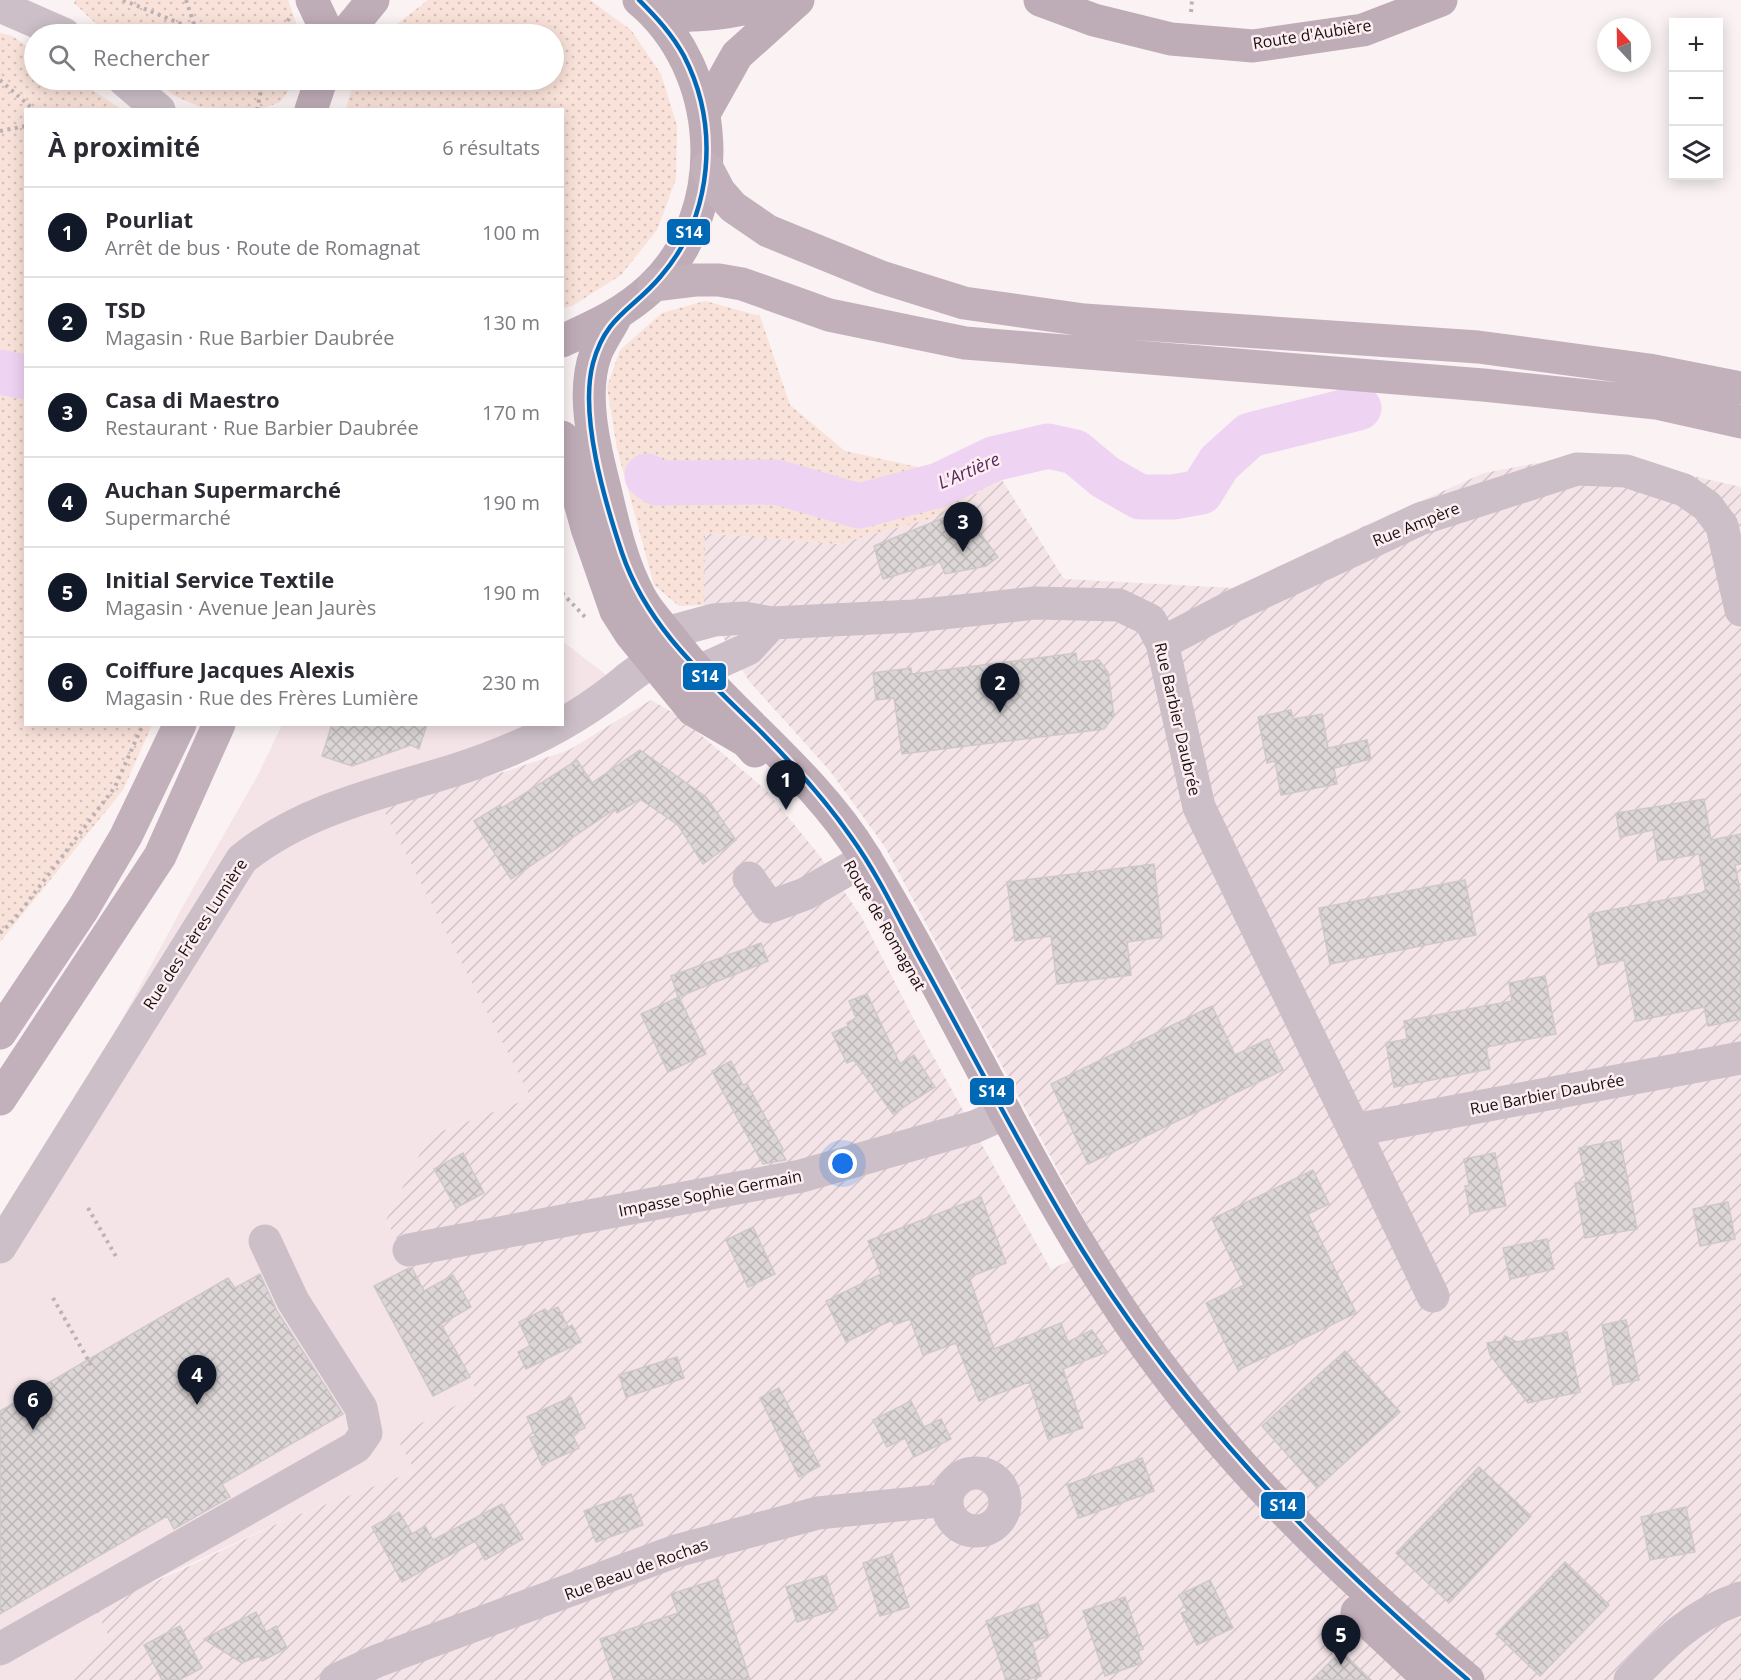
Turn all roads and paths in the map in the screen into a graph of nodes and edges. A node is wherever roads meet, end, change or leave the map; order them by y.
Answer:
1 (123, 0) edge
2 (186, 0) edge
3 (312, 0) edge
4 (373, 0) edge
5 (778, 0) edge
6 (798, 0) edge
7 (1040, 0) edge
8 (1192, 0) edge
9 (1441, 0) edge
10 (9, 4) edge
11 (648, 7) edge
12 (1191, 13) dead end
13 (46, 24) edge
14 (181, 24) edge
15 (194, 24) edge
16 (323, 24) edge
17 (353, 24) edge
18 (0, 80) edge
19 (137, 90) edge
20 (261, 90) edge
21 (32, 108) edge
22 (160, 108) edge
23 (257, 108) edge
24 (705, 112) junction
25 (24, 126) edge
26 (0, 131) edge
27 (707, 168) junction
28 (654, 285) junction
29 (616, 316) junction
30 (564, 340) edge
31 (1741, 388) edge
32 (1741, 423) edge
33 (564, 444) edge
34 (1741, 610) edge
35 (772, 623) junction
36 (1162, 643) junction
37 (659, 648) junction
38 (696, 672) junction
39 (564, 725) edge
40 (142, 726) edge
41 (179, 726) edge
42 (218, 726) edge
43 (562, 726) edge
44 (860, 863) junction
45 (749, 878) dead end
46 (83, 909) junction
47 (0, 933) edge
48 (0, 1002) edge
49 (0, 1034) edge
50 (1741, 1058) edge
51 (0, 1099) edge
52 (1000, 1116) junction
53 (1354, 1130) junction
54 (88, 1208) dead end
55 (265, 1241) dead end
56 (0, 1246) edge
57 (409, 1250) dead end
58 (118, 1260) dead end
59 (1433, 1296) dead end
60 (53, 1299) dead end
61 (91, 1365) dead end
62 (1160, 1376) junction
63 (947, 1500) dead end
64 (1741, 1598) edge
65 (0, 1649) edge
66 (336, 1680) edge
67 (1430, 1680) edge
68 (1468, 1680) edge
69 (1630, 1680) edge

1 - 14 path
2 - 15 path
3 - 16 main road
4 - 17 main road
5 - 11 main road
6 - 24 main road
7 - 9 main road, Route d'Aubière
8 - 12 path
10 - 13 street
11 - 24 main road
18 - 21 path
19 - 22 street
20 - 23 path
24 - 27 main road
25 - 26 path
27 - 28 main road
27 - 31 highway
28 - 29 main road
28 - 32 highway
29 - 30 main road
29 - 37 main road, Route de Romagnat
33 - 37 main road, Route de Romagnat
34 - 36 street, Rue Ampère
35 - 36 street, Rue Barbier Daubrée
35 - 37 street, Rue Barbier Daubrée
35 - 38 street
36 - 53 street, Rue Barbier Daubrée
37 - 38 main road, Route de Romagnat
37 - 39 street, Rue des Frères Lumière
37 - 44 main road, Route de Romagnat
38 - 44 main road, Route de Romagnat
40 - 47 path
41 - 46 highway
42 - 51 highway
43 - 56 street, Rue des Frères Lumière
44 - 45 street
44 - 52 main road, Route de Romagnat
46 - 48 highway
46 - 49 highway
50 - 53 street, Rue Barbier Daubrée
52 - 57 street, Impasse Sophie Germain
52 - 62 main road, Route de Romagnat
53 - 59 street, Rue Barbier Daubrée
54 - 58 path
55 - 65 street
60 - 61 path
62 - 67 main road
62 - 68 main road
63 - 66 street, Rue Beau de Rochas
64 - 69 street

